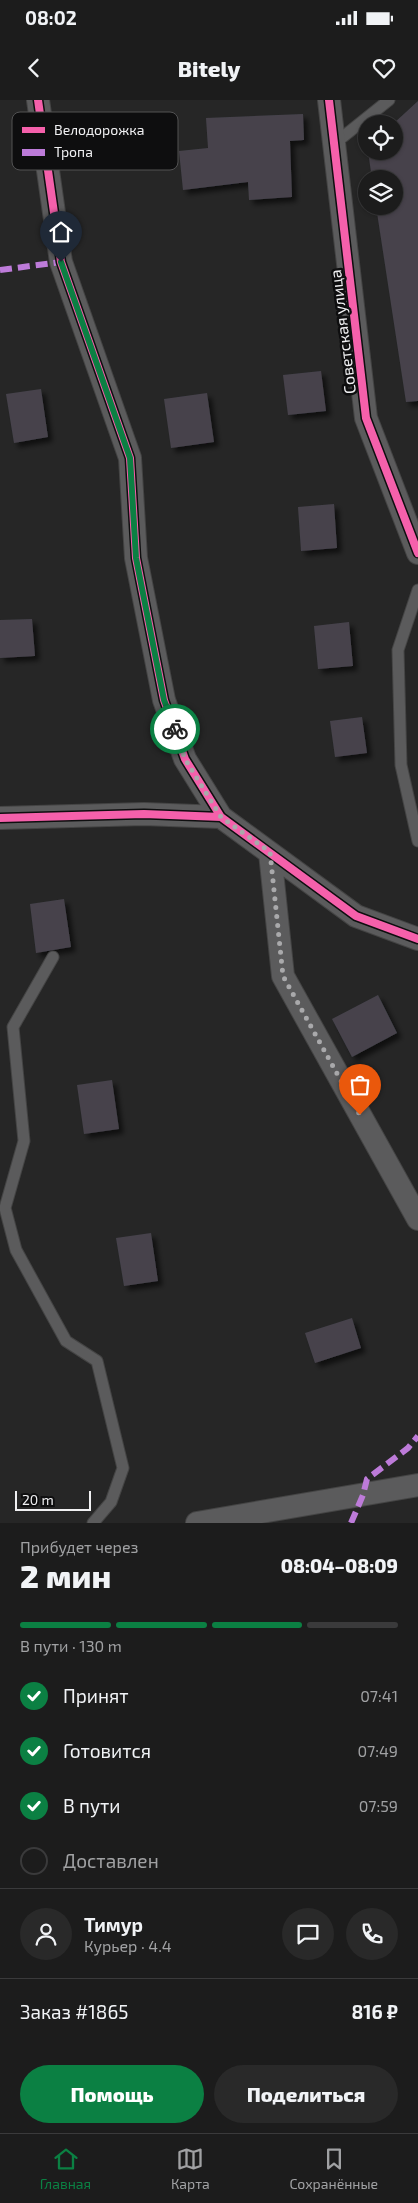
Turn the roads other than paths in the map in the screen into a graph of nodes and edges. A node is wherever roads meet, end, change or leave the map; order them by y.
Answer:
1 (328, 100) edge
2 (389, 100) edge
3 (334, 144) junction
4 (48, 170) edge
5 (418, 553) edge
6 (418, 590) edge
7 (221, 817) junction
8 (0, 818) edge
9 (418, 841) edge
10 (270, 852) junction
11 (418, 939) edge
12 (54, 957) dead end
13 (418, 1220) edge
14 (418, 1485) edge
15 (93, 1523) edge
16 (197, 1523) edge

1 - 3 street, Советская улица
2 - 3 lane
3 - 5 street, Советская улица
4 - 7 street
6 - 9 lane
7 - 8 street
7 - 10 street
10 - 11 street
10 - 13 street
12 - 15 lane
14 - 16 street

